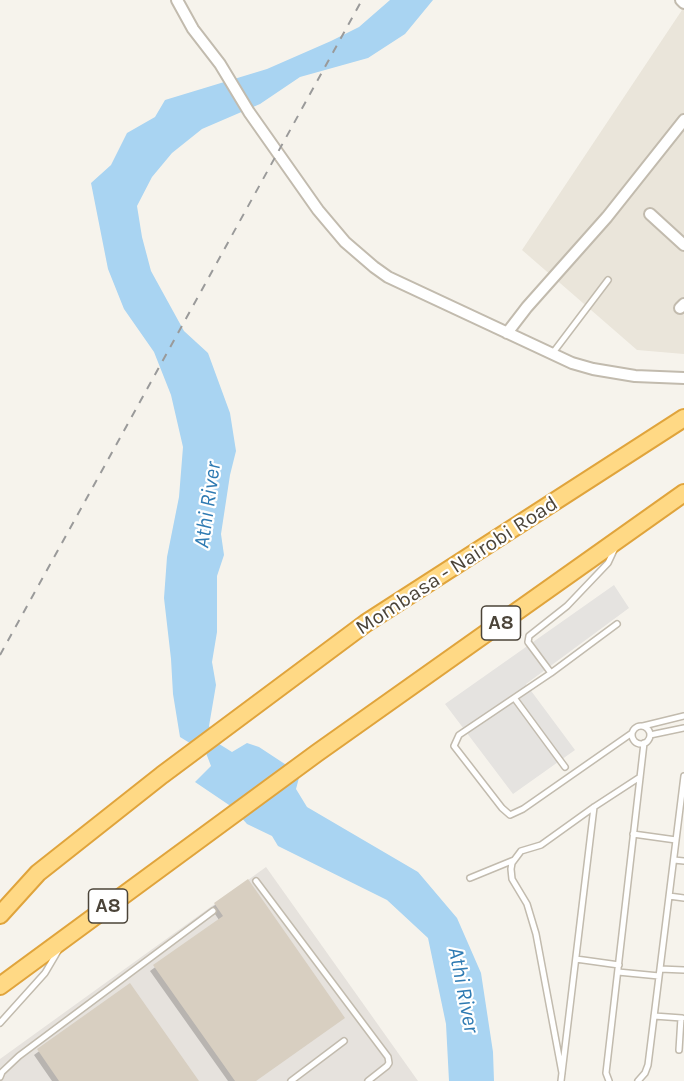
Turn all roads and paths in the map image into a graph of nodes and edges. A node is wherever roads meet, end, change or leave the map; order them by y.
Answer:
1 (177, 0) edge
2 (684, 120) edge
3 (650, 214) dead end
4 (684, 245) edge
5 (608, 280) dead end
6 (507, 333) junction
7 (552, 354) junction
8 (684, 378) edge
9 (680, 422) edge
10 (684, 493) edge
11 (620, 538) junction
12 (617, 624) dead end
13 (551, 673) junction
14 (514, 699) junction
15 (684, 716) edge
16 (641, 726) junction
17 (684, 728) edge
18 (632, 733) junction
19 (650, 735) junction
20 (644, 744) junction
21 (565, 767) dead end
22 (684, 776) edge
23 (640, 777) junction
24 (594, 807) junction
25 (682, 811) edge
26 (633, 834) junction
27 (676, 840) junction
28 (514, 860) junction
29 (674, 860) junction
30 (684, 861) edge
31 (470, 878) dead end
32 (256, 881) dead end
33 (23, 889) junction
34 (669, 896) junction
35 (684, 898) edge
36 (0, 907) edge
37 (213, 911) dead end
38 (0, 915) edge
39 (89, 920) junction
40 (58, 951) junction
41 (576, 959) junction
42 (619, 965) junction
43 (684, 970) edge
44 (618, 972) junction
45 (659, 973) junction
46 (0, 986) edge
47 (0, 999) edge
48 (654, 1016) junction
49 (682, 1018) edge
50 (0, 1023) edge
51 (344, 1041) dead end
52 (679, 1050) dead end
53 (562, 1073) junction
54 (0, 1077) edge
55 (291, 1081) edge
56 (368, 1081) edge
57 (561, 1081) edge
58 (609, 1081) edge
59 (638, 1081) edge

1 - 6 street
2 - 6 street
3 - 4 street
5 - 7 lane
6 - 7 street
7 - 8 street
9 - 33 highway, Mombasa - Nairobi Road
10 - 11 highway, A8
11 - 13 lane
11 - 39 highway, A8
12 - 13 lane
13 - 14 lane
14 - 18 lane
14 - 21 lane
15 - 16 lane
16 - 18 lane
16 - 19 lane
17 - 19 lane
18 - 20 lane
19 - 20 lane
20 - 23 lane
22 - 25 lane
23 - 24 lane
23 - 26 lane
24 - 28 lane
24 - 41 lane
25 - 27 lane
26 - 27 lane
26 - 42 lane
27 - 29 lane
28 - 31 lane
28 - 53 lane
29 - 30 lane
29 - 34 lane
32 - 56 lane
33 - 36 highway
33 - 38 highway
34 - 35 lane
34 - 45 lane
37 - 54 lane
39 - 40 highway
39 - 46 highway, A8
40 - 47 highway
40 - 50 lane
41 - 42 lane
41 - 53 lane
42 - 44 lane
43 - 45 lane
44 - 45 lane
44 - 58 lane
45 - 48 lane
48 - 49 lane
48 - 59 lane
49 - 52 lane
51 - 55 lane
53 - 57 lane

